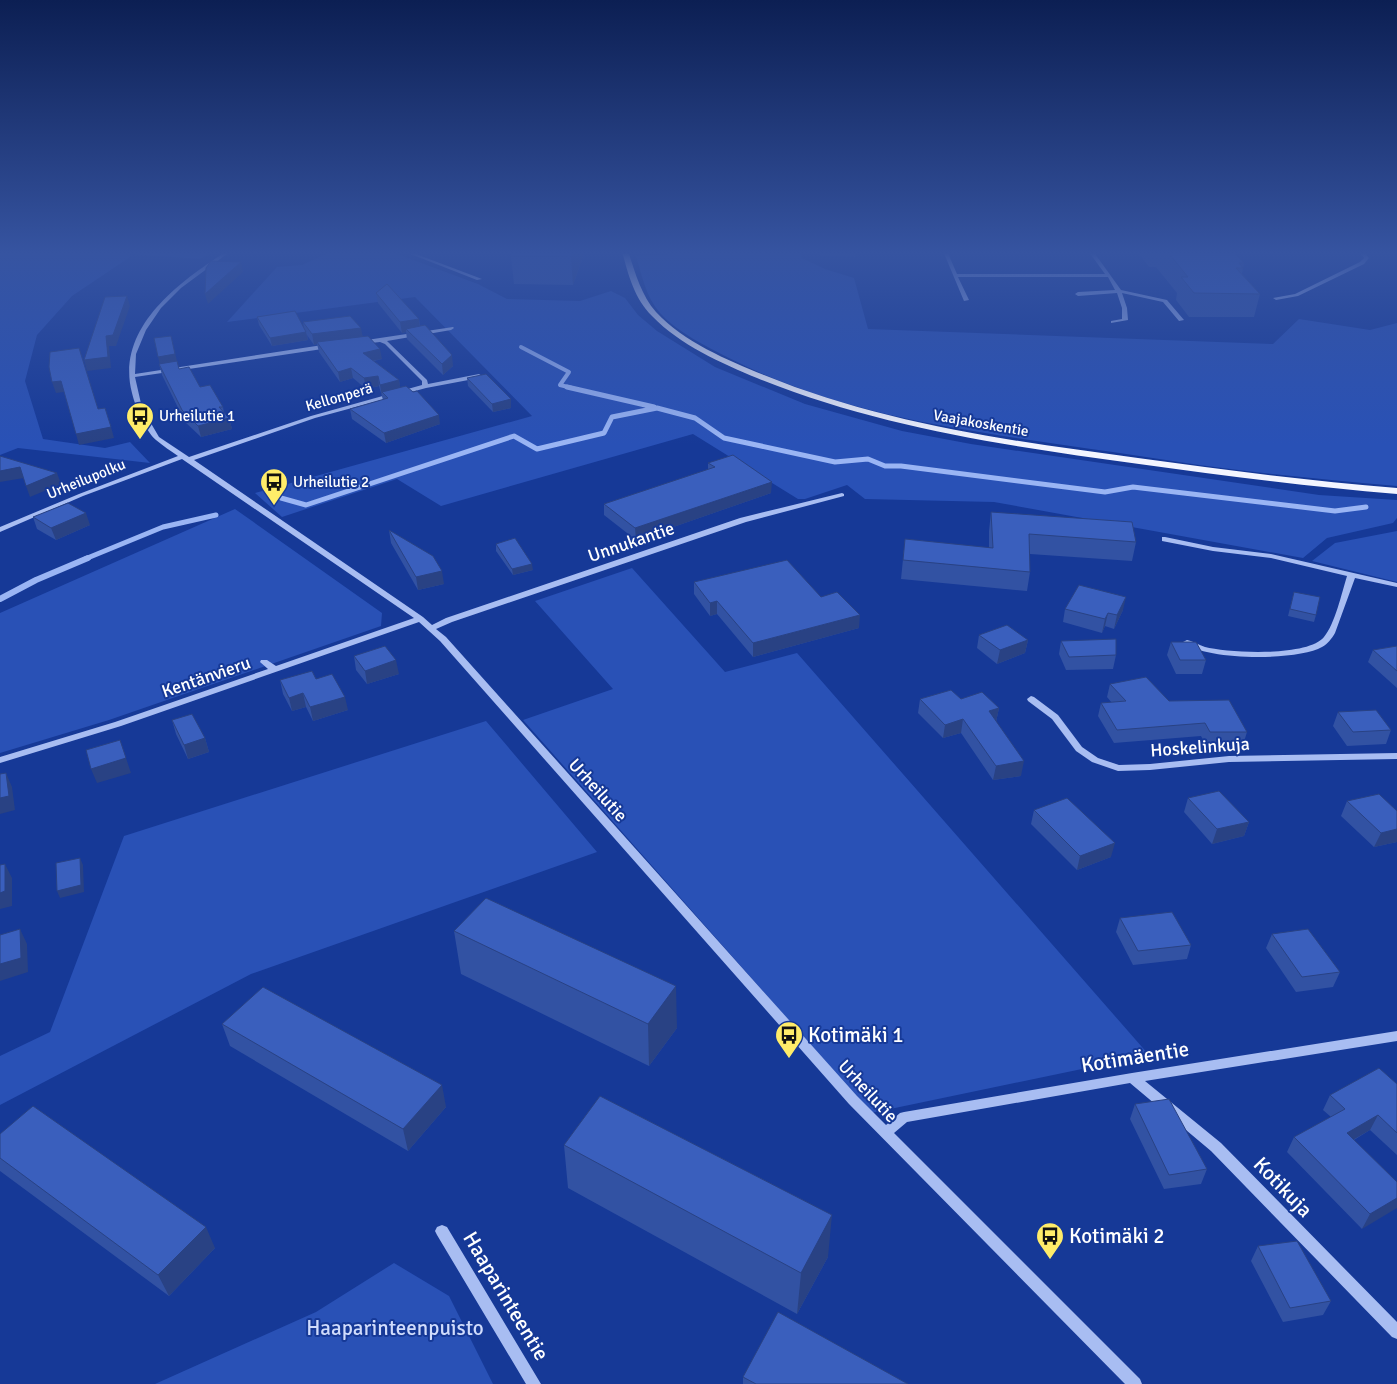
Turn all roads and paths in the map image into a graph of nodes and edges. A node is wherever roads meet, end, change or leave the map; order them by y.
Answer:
1 (150, 316) edge
2 (657, 316) edge
3 (1125, 316) edge
4 (1177, 316) edge
5 (1181, 320) dead end
6 (1113, 322) dead end
7 (451, 328) dead end
8 (381, 340) junction
9 (350, 343) edge
10 (341, 345) edge
11 (487, 375) edge
12 (132, 376) junction
13 (425, 386) junction
14 (185, 458) junction
15 (1397, 491) edge
16 (842, 495) dead end
17 (0, 530) edge
18 (1164, 538) dead end
19 (1352, 574) junction
20 (1397, 585) edge
21 (420, 619) junction
22 (432, 628) junction
23 (1186, 642) edge
24 (264, 662) dead end
25 (276, 670) junction
26 (1031, 699) dead end
27 (1397, 756) edge
28 (0, 760) edge
29 (1397, 1036) edge
30 (1132, 1078) junction
31 (885, 1133) junction
32 (442, 1231) dead end
33 (1397, 1332) edge
34 (534, 1384) edge
35 (1135, 1384) edge

1 - 12 street, Urheilutie
2 - 15 main road, Vaajakoskentie
3 - 6 street
4 - 5 street
7 - 8 street
8 - 9 street
8 - 13 street
10 - 12 street
11 - 13 street
12 - 14 street, Urheilutie
13 - 14 street, Kellonperä
14 - 17 street, Urheilupolku
14 - 21 street, Urheilutie
16 - 22 street, Unnukantie
18 - 19 street
19 - 20 street
19 - 23 street
21 - 22 street, Urheilutie
21 - 25 street, Kentänvieru
22 - 31 street, Urheilutie
24 - 25 street
25 - 28 street, Kentänvieru
26 - 27 street, Hoskelinkuja
29 - 30 street, Kotimäentie
30 - 31 street, Kotimäentie
30 - 33 street, Kotikuja
31 - 35 street, Urheilutie
32 - 34 street, Haaparinteentie

